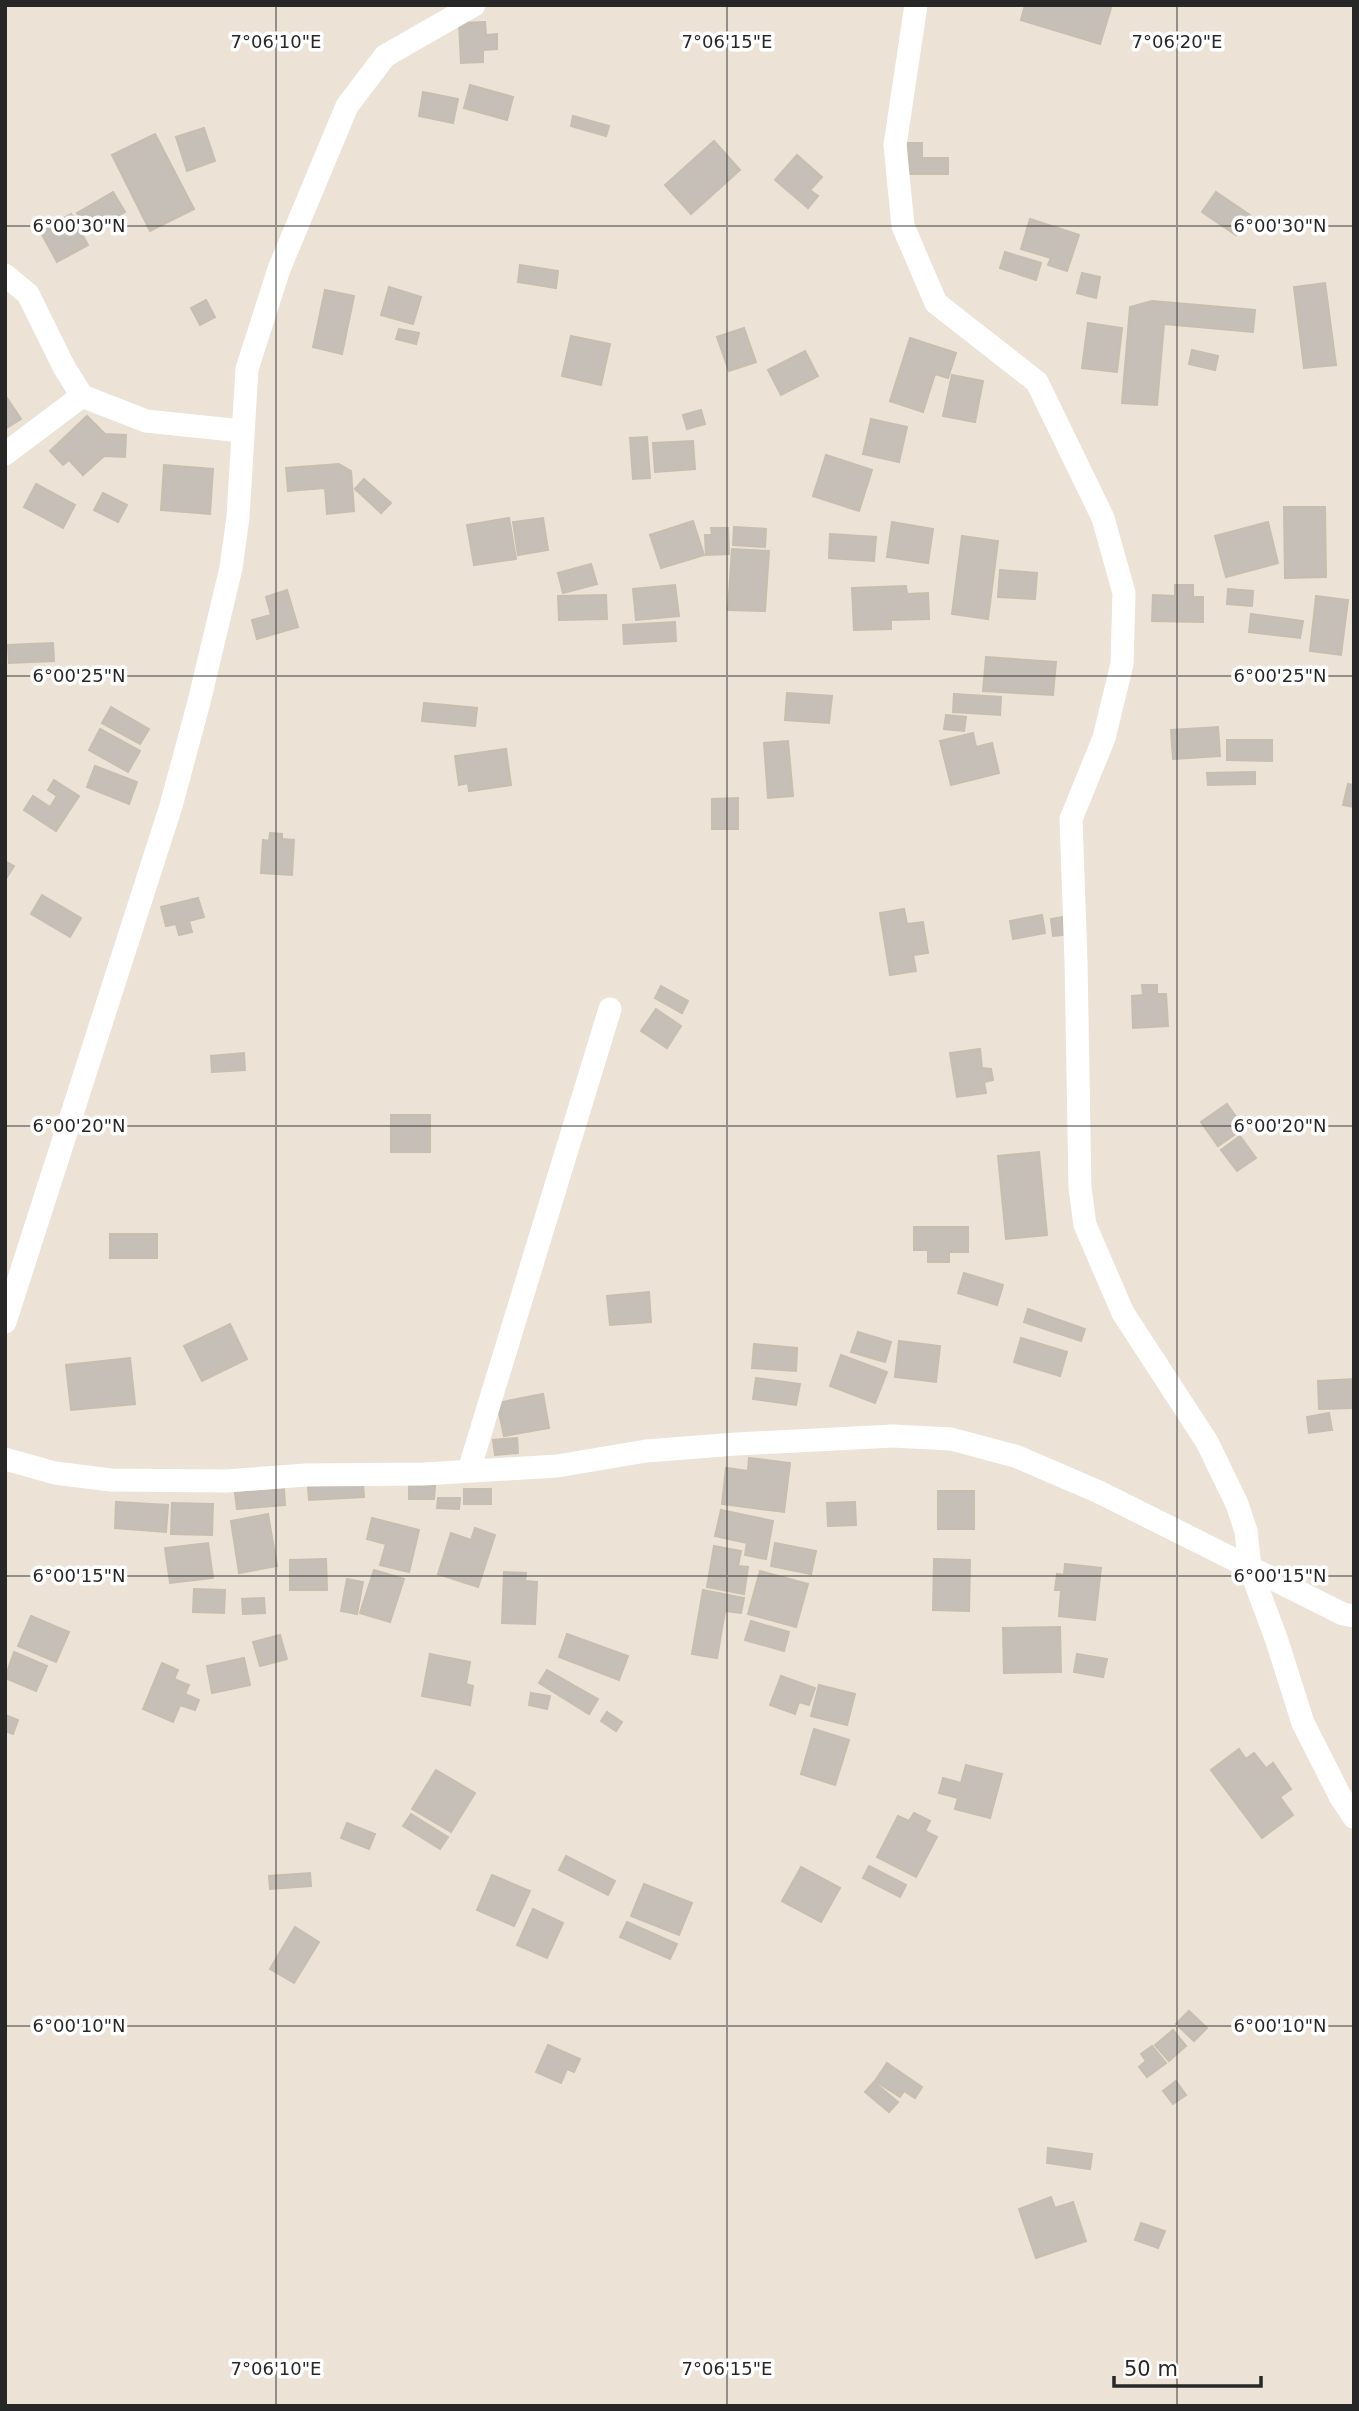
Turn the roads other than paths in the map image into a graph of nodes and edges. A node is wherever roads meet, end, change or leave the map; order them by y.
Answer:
1 (474, 5) edge
2 (916, 5) edge
3 (5, 275) edge
4 (82, 396) junction
5 (242, 431) junction
6 (5, 454) edge
7 (610, 1009) dead end
8 (5, 1322) edge
9 (5, 1459) edge
10 (469, 1470) junction
11 (1250, 1569) junction
12 (1354, 1616) edge
13 (1354, 1817) edge

1 - 5 street
2 - 11 street
3 - 4 street
4 - 5 street
4 - 6 street
5 - 8 street
7 - 10 street
9 - 10 street
10 - 11 street
11 - 12 street
11 - 13 street

